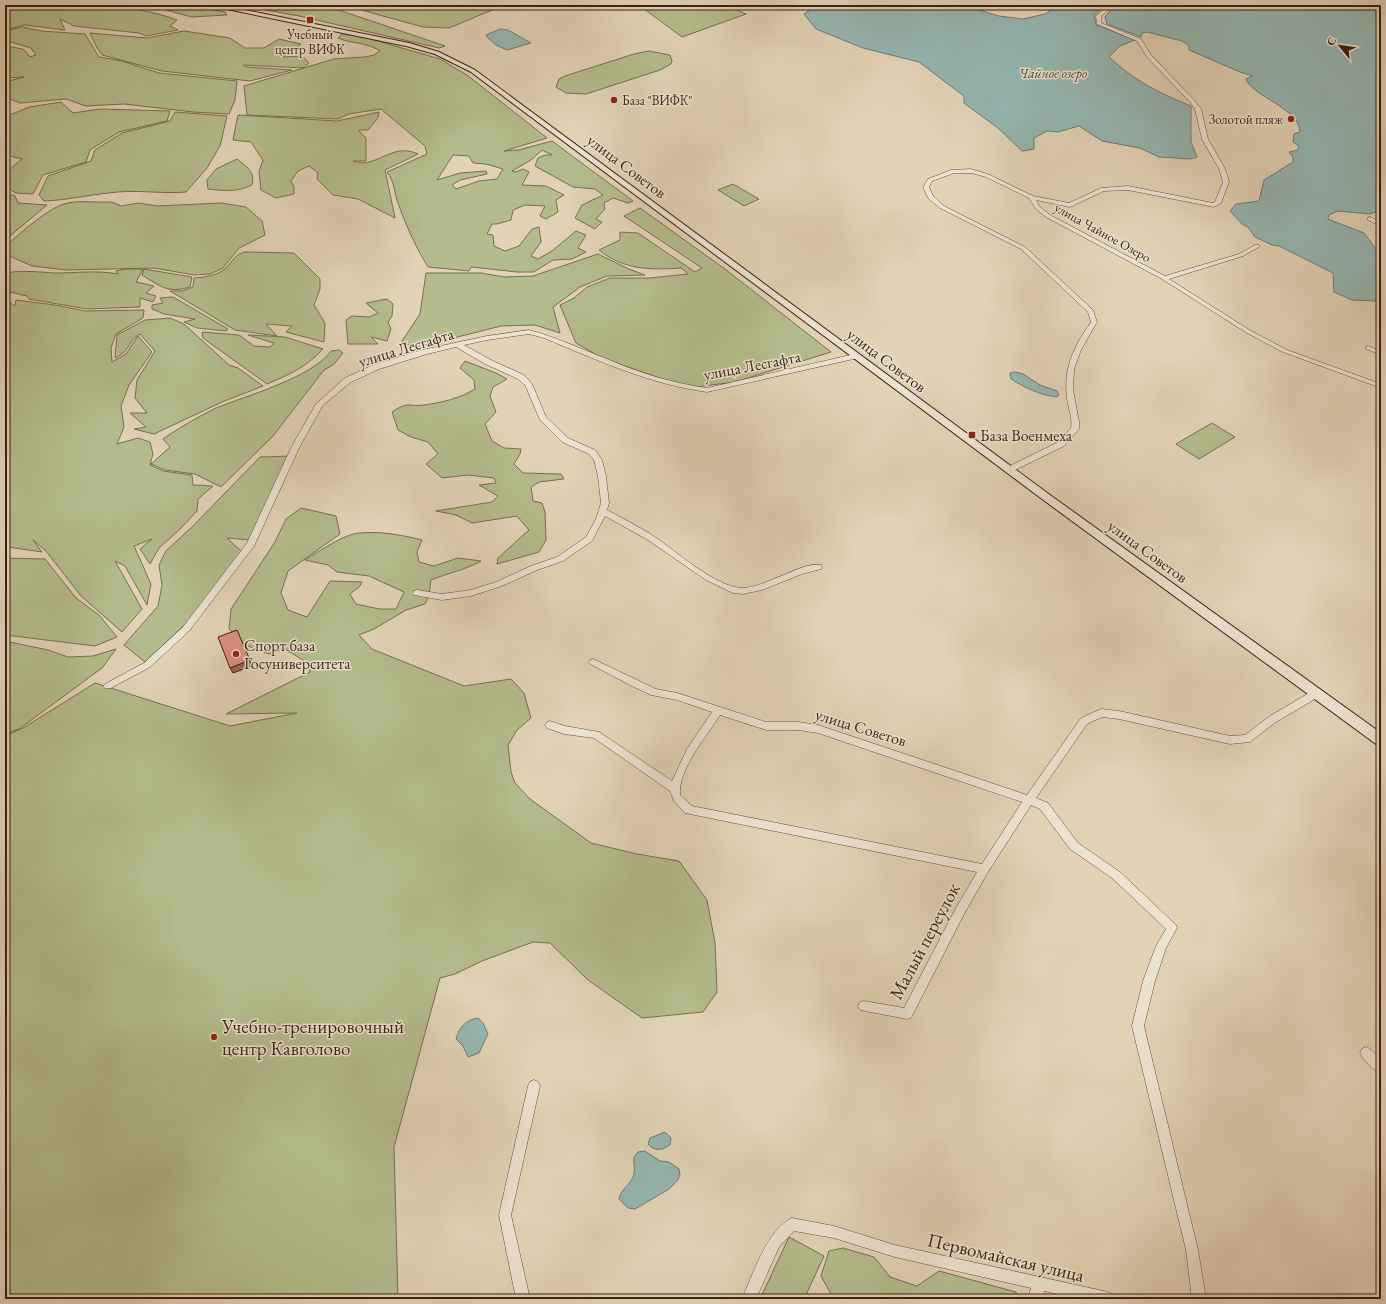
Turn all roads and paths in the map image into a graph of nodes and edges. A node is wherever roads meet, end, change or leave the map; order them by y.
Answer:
1 (210, 5) edge
2 (1112, 5) edge
3 (1031, 198) junction
4 (1370, 218) dead end
5 (1381, 224) edge
6 (1257, 246) dead end
7 (1164, 278) junction
8 (458, 345) junction
9 (1368, 348) dead end
10 (1381, 352) edge
11 (855, 356) junction
12 (1381, 386) edge
13 (1009, 470) junction
14 (602, 511) junction
15 (818, 567) dead end
16 (417, 593) dead end
17 (592, 662) dead end
18 (108, 686) dead end
19 (1317, 693) junction
20 (717, 711) junction
21 (550, 725) dead end
22 (1381, 740) edge
23 (674, 788) junction
24 (1029, 800) junction
25 (984, 869) junction
26 (864, 1006) dead end
27 (1366, 1053) dead end
28 (1381, 1067) edge
29 (534, 1086) dead end
30 (1039, 1284) junction
31 (523, 1299) edge
32 (749, 1299) edge
33 (1036, 1299) edge
34 (1108, 1299) edge
35 (1199, 1299) edge

1 - 11 main road, улица Советов
2 - 3 street, улица Чайное Озеро
3 - 7 street, улица Чайное Озеро
3 - 13 street
4 - 5 street
6 - 7 street
7 - 12 street, улица Чайное Озеро
8 - 11 street, улица Лесгафта
8 - 14 street
8 - 18 street, улица Лесгафта
9 - 10 street
11 - 13 main road, улица Советов
13 - 19 main road, улица Советов
14 - 15 street
14 - 16 street
17 - 20 street, улица Советов
19 - 22 main road, улица Советов
19 - 24 street
20 - 23 street
20 - 24 street, улица Советов
21 - 23 street
23 - 25 street
24 - 25 street
24 - 35 street, улица Советов
25 - 26 street, Малый переулок
27 - 28 street
29 - 31 street
30 - 32 street, Первомайская улица
30 - 33 street
30 - 34 street, Первомайская улица

